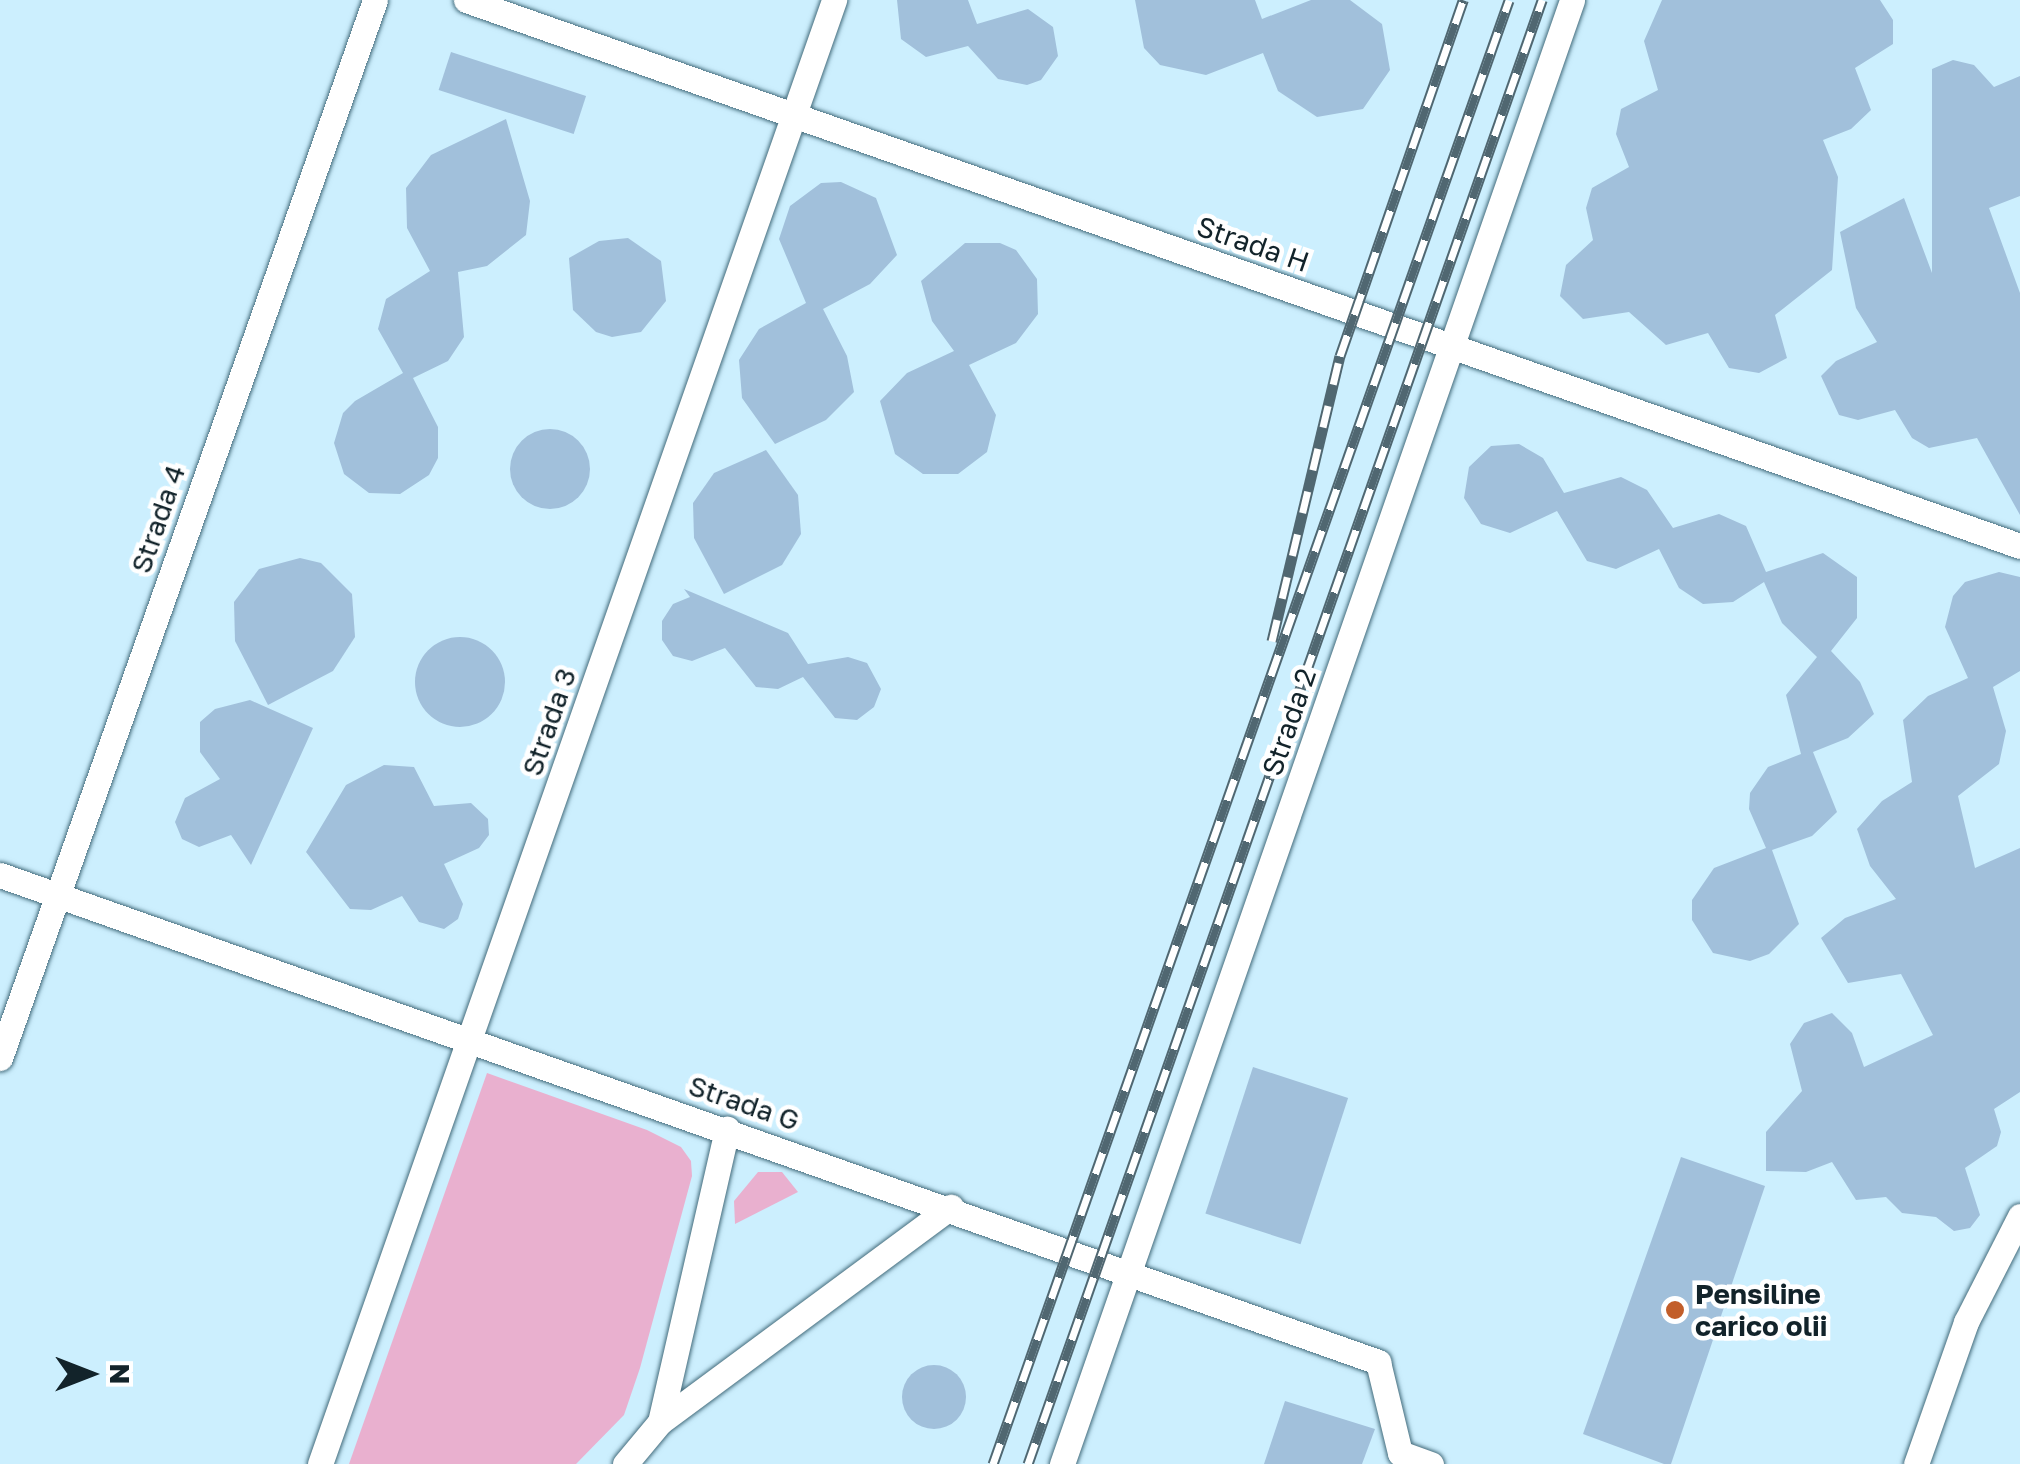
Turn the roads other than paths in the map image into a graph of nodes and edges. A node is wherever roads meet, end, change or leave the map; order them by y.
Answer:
1 (375, 0) edge
2 (466, 0) edge
3 (834, 0) edge
4 (1572, 0) edge
5 (794, 115) junction
6 (1452, 346) junction
7 (2020, 546) edge
8 (0, 875) edge
9 (57, 895) junction
10 (469, 1039) junction
11 (0, 1058) edge
12 (726, 1129) junction
13 (951, 1207) junction
14 (2020, 1216) edge
15 (1130, 1271) junction
16 (660, 1422) junction
17 (1398, 1458) edge
18 (320, 1464) edge
19 (625, 1464) edge
20 (1062, 1464) edge
21 (1431, 1464) edge
22 (1916, 1464) edge

1 - 9 lane, Strada 4
2 - 5 lane, Strada H
3 - 5 lane, Strada 3
4 - 6 lane, Strada 2
5 - 6 lane, Strada H
5 - 10 lane, Strada 3
6 - 7 lane, Strada H
6 - 15 lane, Strada 2
8 - 9 lane, Strada G
9 - 10 lane, Strada G
9 - 11 lane, Strada 4
10 - 12 lane, Strada G
10 - 18 lane, Strada 3
12 - 13 lane, Strada G
12 - 16 lane
13 - 15 lane, Strada G
13 - 16 lane
14 - 22 lane
15 - 17 lane, Strada G
15 - 20 lane, Strada 2
16 - 19 lane
17 - 21 lane

